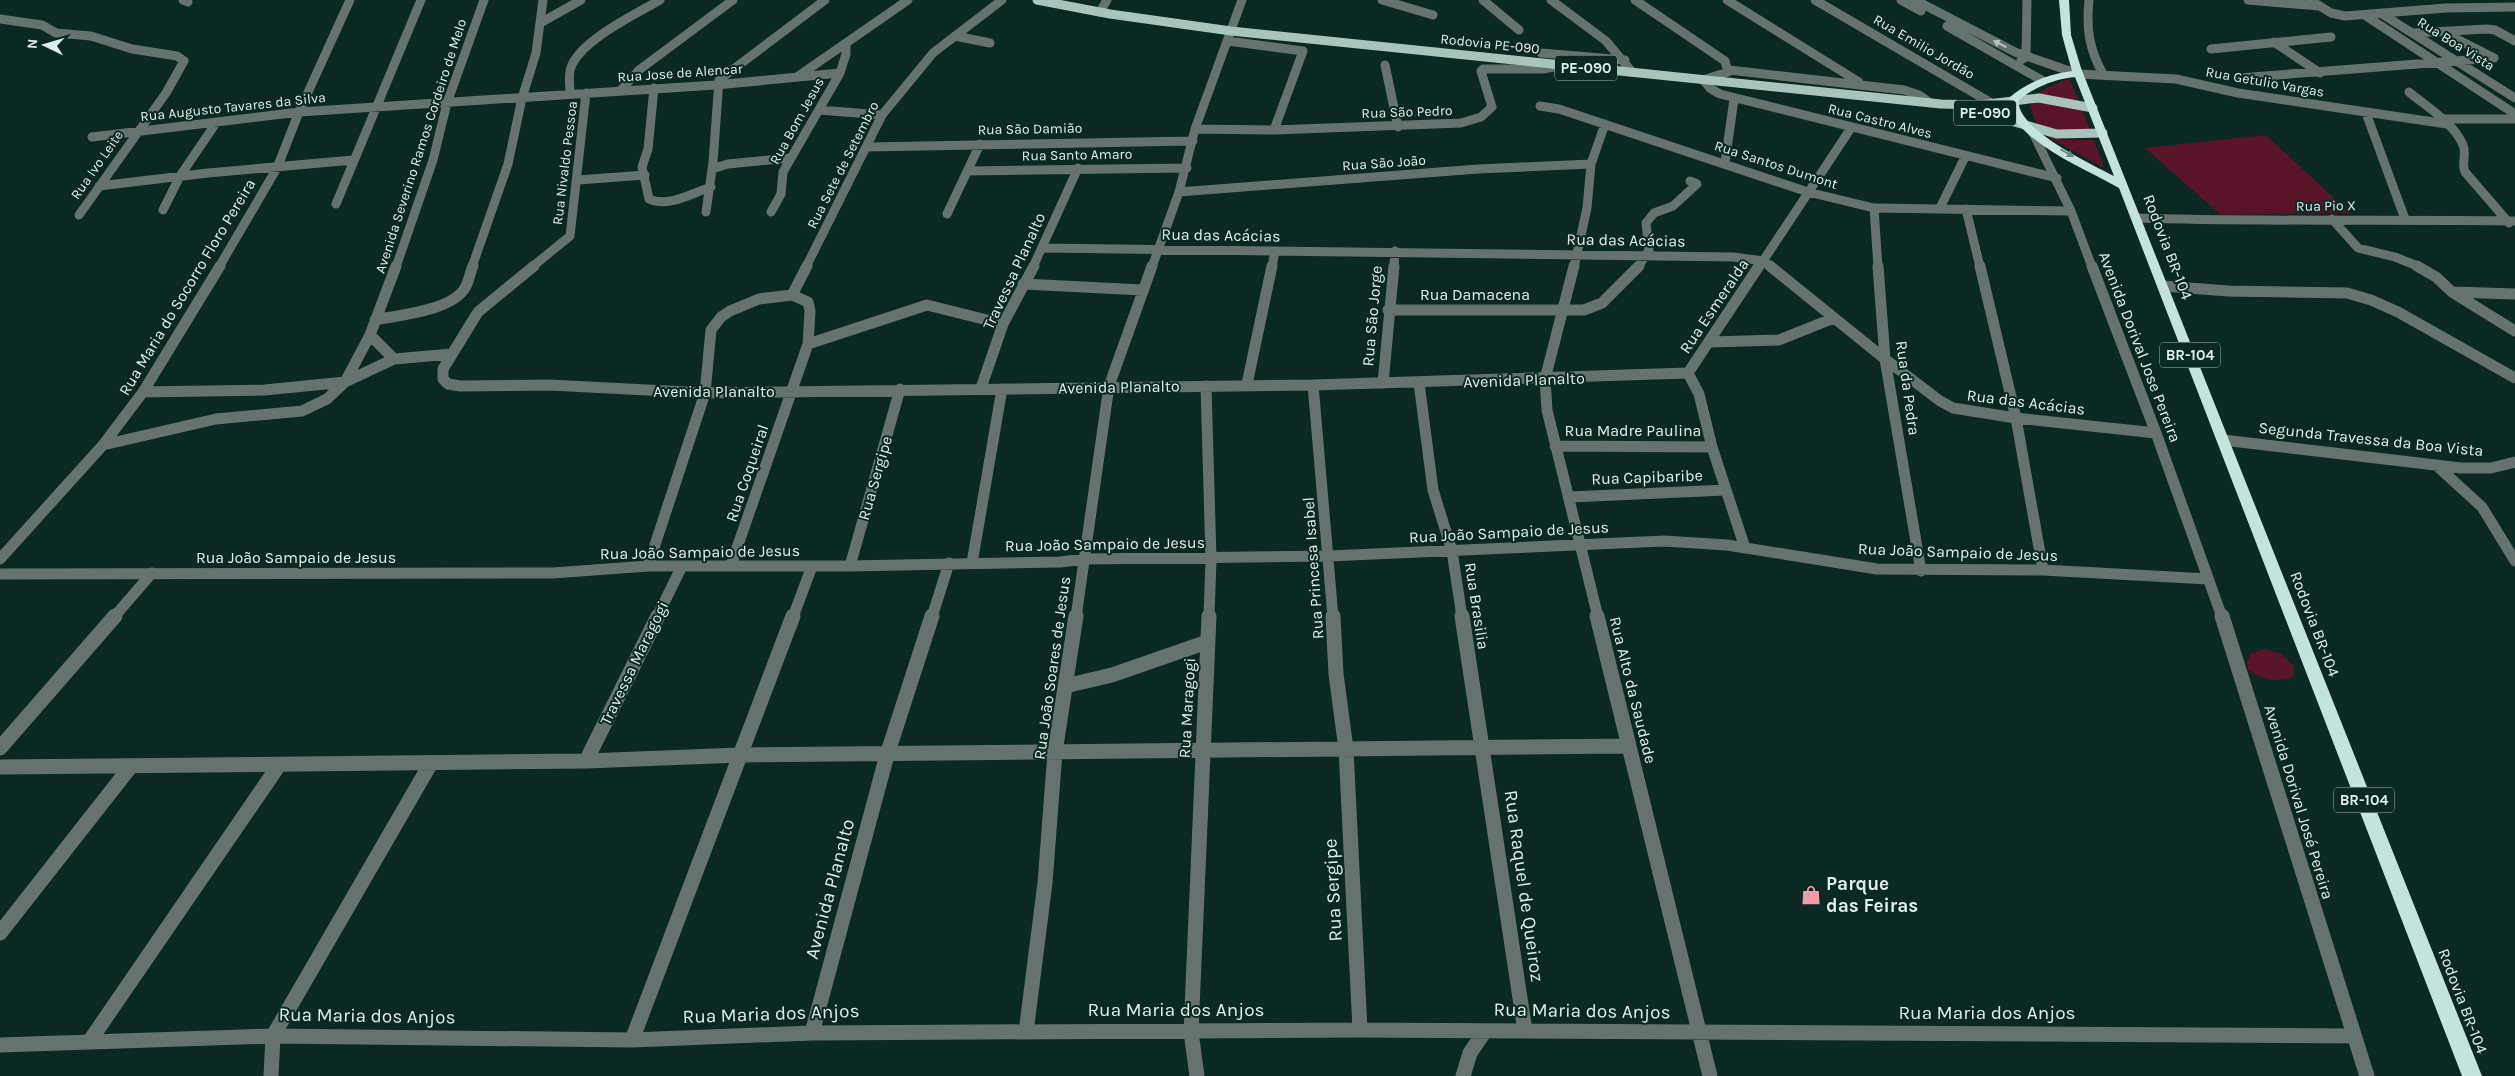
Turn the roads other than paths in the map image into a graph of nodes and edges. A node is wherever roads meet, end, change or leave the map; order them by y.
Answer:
1 (350, 0) edge
2 (421, 0) edge
3 (484, 0) edge
4 (543, 0) edge
5 (581, 0) edge
6 (660, 0) edge
7 (730, 0) edge
8 (825, 0) edge
9 (908, 0) edge
10 (1002, 0) edge
11 (1037, 0) edge
12 (1107, 0) edge
13 (1242, 0) edge
14 (1382, 0) edge
15 (1483, 0) edge
16 (1551, 0) edge
17 (1635, 0) edge
18 (1727, 0) edge
19 (1815, 0) edge
20 (1901, 0) edge
21 (1915, 0) edge
22 (2027, 0) edge
23 (2064, 0) edge
24 (2089, 0) edge
25 (2248, 0) edge
26 (2310, 0) edge
27 (2486, 0) edge
28 (1061, 2) edge
29 (2446, 4) edge
30 (2455, 4) junction
31 (2319, 6) junction
32 (2515, 7) edge
33 (2464, 9) junction
34 (1100, 12) junction
35 (2382, 14) junction
36 (1433, 15) dead end
37 (2366, 16) junction
38 (0, 19) edge
39 (542, 22) junction
40 (1519, 30) dead end
41 (2442, 32) junction
42 (2414, 33) junction
43 (955, 36) junction
44 (1229, 36) junction
45 (2331, 37) dead end
46 (2515, 41) edge
47 (2274, 42) junction
48 (846, 43) junction
49 (990, 43) dead end
50 (2211, 49) dead end
51 (1541, 53) dead end
52 (2026, 56) junction
53 (1625, 60) junction
54 (2459, 62) junction
55 (2436, 63) junction
56 (2015, 64) junction
57 (1385, 65) dead end
58 (1564, 65) junction
59 (1729, 70) junction
60 (1632, 72) junction
61 (840, 73) junction
62 (2320, 73) junction
63 (2078, 74) junction
64 (2103, 74) junction
65 (796, 78) junction
66 (2240, 78) dead end
67 (1703, 80) junction
68 (2043, 81) junction
69 (716, 85) junction
70 (1864, 85) junction
71 (654, 88) junction
72 (621, 90) junction
73 (2409, 92) dead end
74 (586, 93) junction
75 (570, 94) junction
76 (522, 98) junction
77 (2515, 98) edge
78 (1734, 99) junction
79 (2014, 99) junction
80 (446, 103) junction
81 (1930, 103) junction
82 (1941, 104) junction
83 (1993, 104) junction
84 (1540, 106) dead end
85 (377, 107) junction
86 (2093, 108) junction
87 (819, 110) junction
88 (299, 112) junction
89 (2366, 113) junction
90 (2515, 114) edge
91 (882, 115) junction
92 (2515, 119) edge
93 (2444, 121) junction
94 (216, 123) junction
95 (1605, 124) junction
96 (1398, 127) junction
97 (1851, 128) junction
98 (2030, 129) junction
99 (1274, 130) junction
100 (138, 132) junction
101 (2103, 133) junction
102 (1194, 135) junction
103 (92, 136) dead end
104 (980, 144) junction
105 (868, 147) junction
106 (1965, 157) junction
107 (790, 158) junction
108 (353, 160) junction
109 (1725, 163) junction
110 (1591, 164) junction
111 (277, 168) junction
112 (1078, 168) junction
113 (1187, 168) junction
114 (712, 169) junction
115 (968, 172) junction
116 (645, 175) junction
117 (180, 176) junction
118 (2057, 178) junction
119 (578, 180) junction
120 (1690, 181) dead end
121 (99, 186) junction
122 (2124, 186) junction
123 (711, 187) junction
124 (1179, 192) junction
125 (1808, 192) junction
126 (336, 204) dead end
127 (1874, 208) junction
128 (1940, 208) junction
129 (1966, 209) junction
130 (164, 210) dead end
131 (2071, 211) junction
132 (706, 212) dead end
133 (771, 212) dead end
134 (947, 214) dead end
135 (78, 215) dead end
136 (2136, 218) junction
137 (2332, 219) junction
138 (2405, 219) junction
139 (2511, 221) edge
140 (2515, 230) edge
141 (1043, 248) junction
142 (1159, 249) junction
143 (1275, 251) junction
144 (1395, 251) junction
145 (1577, 254) junction
146 (1648, 255) junction
147 (1764, 261) junction
148 (1023, 284) junction
149 (2162, 286) junction
150 (1143, 290) junction
151 (2452, 292) junction
152 (2515, 294) edge
153 (792, 295) junction
154 (1388, 310) junction
155 (1562, 311) junction
156 (1834, 318) junction
157 (375, 320) junction
158 (1003, 324) junction
159 (2515, 332) edge
160 (370, 335) junction
161 (1710, 342) junction
162 (808, 344) junction
163 (452, 354) junction
164 (394, 359) junction
165 (1885, 359) junction
166 (1688, 373) junction
167 (2515, 378) edge
168 (1545, 379) junction
169 (345, 382) junction
170 (1383, 382) junction
171 (1419, 383) junction
172 (1247, 384) junction
173 (1313, 385) junction
174 (1109, 386) junction
175 (1206, 386) junction
176 (981, 388) junction
177 (900, 389) junction
178 (1002, 389) junction
179 (793, 391) junction
180 (143, 392) junction
181 (705, 393) junction
182 (2016, 418) junction
183 (2156, 433) junction
184 (2223, 440) junction
185 (103, 445) junction
186 (1555, 446) junction
187 (1712, 447) junction
188 (2515, 462) edge
189 (2436, 465) junction
190 (1726, 490) junction
191 (1570, 497) junction
192 (1578, 544) junction
193 (1745, 548) junction
194 (1452, 551) junction
195 (1329, 556) junction
196 (0, 559) edge
197 (1085, 559) junction
198 (1211, 559) junction
199 (2515, 561) edge
200 (972, 562) junction
201 (949, 563) junction
202 (731, 565) junction
203 (648, 566) junction
204 (682, 566) junction
205 (812, 566) junction
206 (850, 566) junction
207 (1921, 570) junction
208 (2043, 570) junction
209 (152, 573) junction
210 (0, 574) edge
211 (2208, 579) junction
212 (1207, 642) junction
213 (1065, 686) junction
214 (1629, 746) junction
215 (1483, 747) junction
216 (0, 748) edge
217 (1346, 749) junction
218 (1202, 751) junction
219 (1055, 752) junction
220 (740, 755) junction
221 (887, 755) junction
222 (586, 761) junction
223 (431, 763) junction
224 (279, 765) junction
225 (0, 766) edge
226 (131, 766) junction
227 (0, 933) edge
228 (1360, 1030) junction
229 (1485, 1031) junction
230 (1525, 1031) junction
231 (1026, 1032) junction
232 (1191, 1032) junction
233 (812, 1033) junction
234 (1700, 1033) junction
235 (273, 1036) junction
236 (2353, 1036) junction
237 (632, 1040) junction
238 (89, 1042) junction
239 (0, 1045) edge
240 (271, 1076) edge
241 (1197, 1076) edge
242 (1463, 1076) edge
243 (1710, 1076) edge
244 (2367, 1076) edge
245 (2472, 1076) edge

1 - 88 street, Rua Maria do Socorro Floro Pereira
2 - 85 street
3 - 80 street, Avenida Severino Ramos Cordeiro de Melo
4 - 39 street
5 - 39 street
6 - 75 street
7 - 72 street
8 - 69 street
9 - 48 street
10 - 43 street, Rua Sete de Setembro
11 - 28 main road, Rodovia PE-090 / PE-090
12 - 34 street
13 - 44 street, Rua João Soares de Jesus
14 - 36 street
15 - 40 street
16 - 53 street
17 - 59 street
18 - 70 street
19 - 83 street, Rua Emilio Jordão
20 - 56 street
52 -> 21 street, Rua Getulio Vargas
22 - 52 street
23 - 63 highway, Rodovia BR-104 / BR-104
24 - 64 street
25 - 31 street
26 - 31 street
27 - 30 street
28 - 34 main road, Rodovia PE-090 / PE-090
29 - 30 street
29 - 33 street
29 - 35 street
30 - 33 street
31 - 37 street
32 - 33 street
34 - 44 main road, Rodovia PE-090 / PE-090
35 - 37 street
35 - 42 street, Rua Boa Vista
37 - 55 street, Rua Boa Vista
38 - 100 street, Rua Ivo Leite
39 - 76 street
41 - 42 street
41 - 46 street
41 - 54 street
42 - 54 street, Rua Boa Vista
43 - 49 street
43 - 91 street, Rua Sete de Setembro
44 - 58 main road, Rodovia PE-090 / PE-090
44 - 99 street
44 - 102 street, Rua João Soares de Jesus
45 - 47 street
47 - 50 street
47 - 62 street
48 - 61 street, Rua Bom Jesus
48 - 65 street
51 - 53 street
52 - 56 street
52 - 63 street, Rua Getulio Vargas
53 - 60 street
54 - 55 street
54 - 77 street, Rua Boa Vista
55 - 62 street
55 - 90 street, Rua Boa Vista
56 - 68 street
57 - 96 street
58 - 60 main road, Rodovia PE-090 / PE-090
58 - 96 street, Rua São Pedro
59 - 67 street
59 - 70 street
60 - 67 main road, Rodovia PE-090 / PE-090
61 - 65 street, Rua Jose de Alencar
61 - 87 street, Rua Bom Jesus
62 - 66 street
63 - 64 street, Rua Getulio Vargas
63 - 68 highway
63 - 86 highway, Rodovia BR-104 / BR-104
64 - 89 street, Rua Getulio Vargas
65 - 69 street, Rua Jose de Alencar
67 - 78 street, Rua Castro Alves
67 - 81 main road, Rodovia PE-090 / PE-090
68 - 79 highway
69 - 71 street, Rua Jose de Alencar
69 - 114 street
70 - 81 street
71 - 72 street, Rua Jose de Alencar
71 - 116 street
72 - 74 street, Rua Jose de Alencar
73 - 93 street
74 - 75 street, Rua Jose de Alencar
74 - 119 street, Rua Nivaldo Pessoa
75 - 76 street, Rua Jose de Alencar
76 - 80 street, Rua Jose de Alencar
76 - 157 street
78 - 97 street, Rua Castro Alves
78 - 109 street
79 - 83 main road, Rodovia PE-090 / PE-090
79 - 86 main road, Rodovia PE-090 / PE-090
79 - 98 highway, Rodovia BR-104
80 - 85 street, Rua Augusto Tavares da Silva
80 - 157 street, Avenida Severino Ramos Cordeiro de Melo
81 - 82 main road, Rodovia PE-090 / PE-090
82 - 83 main road, Rodovia PE-090 / PE-090
82 - 98 main road, Rodovia PE-090 / PE-090
84 - 95 street, Rua Santos Dumont
85 - 88 street, Rua Augusto Tavares da Silva
85 - 108 street
86 - 101 highway, Rodovia BR-104 / BR-104
87 - 91 street
87 - 107 street, Rua Bom Jesus
88 - 94 street, Rua Augusto Tavares da Silva
88 - 111 street, Rua Maria do Socorro Floro Pereira
89 - 93 street, Rua Getulio Vargas
89 - 138 street
91 - 105 street, Rua Sete de Setembro
92 - 93 street, Rua Getulio Vargas
93 - 139 street
94 - 100 street, Rua Augusto Tavares da Silva
94 - 117 street
95 - 109 street, Rua Santos Dumont
95 - 110 street, Rua Alto da Saudade
96 - 99 street, Rua São Pedro
97 - 106 street, Rua Castro Alves
97 - 125 street, Rua Esmeralda
98 - 101 main road, Rodovia PE-090 / PE-090
98 - 118 street, Avenida Dorival Jose Pereira
98 -> 122 highway, Rodovia BR-104
99 - 102 street, Rua São Pedro
100 - 103 street, Rua Augusto Tavares da Silva
100 - 121 street, Rua Ivo Leite
101 - 122 highway, Rodovia BR-104 / BR-104
102 - 104 street, Rua São Damião
102 - 113 street, Rua João Soares de Jesus
104 - 105 street, Rua São Damião
104 - 115 street
105 - 153 street, Rua Sete de Setembro
106 - 118 street, Rua Castro Alves
106 - 128 street
107 - 114 street
107 - 133 street, Rua Bom Jesus
108 - 111 street
108 - 126 street
109 - 125 street, Rua Santos Dumont
110 - 124 street, Rua São João
110 - 145 street, Rua Alto da Saudade
111 - 117 street
111 - 180 street, Rua Maria do Socorro Floro Pereira
112 - 113 street, Rua Santo Amaro
112 - 115 street, Rua Santo Amaro
112 - 141 street, Travessa Planalto
113 - 124 street, Rua João Soares de Jesus
114 - 123 street
115 - 134 street
116 - 119 street
116 - 123 street
117 - 121 street
117 - 130 street
118 - 131 street, Avenida Dorival Jose Pereira
119 - 163 street, Rua Nivaldo Pessoa
120 - 146 street
121 - 135 street, Rua Ivo Leite
122 - 136 highway, Rodovia BR-104 / BR-104
123 - 132 street
124 - 142 street, Rua João Soares de Jesus
125 - 127 street, Rua Santos Dumont
125 - 147 street, Rua Esmeralda
127 - 128 street, Rua Santos Dumont
127 - 165 street, Rua da Pedra
128 - 129 street, Rua Santos Dumont
129 - 131 street, Rua Santos Dumont
129 - 182 street
131 - 183 street, Avenida Dorival Jose Pereira
136 - 137 street, Rua Pio X
136 - 149 highway, Rodovia BR-104 / BR-104
137 - 138 street, Rua Pio X
137 - 151 street
138 - 139 street, Rua Pio X
139 - 140 street
141 - 142 street, Rua das Acácias
141 - 148 street, Travessa Planalto
142 - 143 street, Rua das Acácias
142 - 150 street, Rua João Soares de Jesus
143 - 144 street, Rua das Acácias
143 - 172 street
144 - 145 street, Rua das Acácias
144 - 154 street, Rua São Jorge
145 - 146 street, Rua das Acácias
145 - 155 street, Rua Alto da Saudade
146 - 147 street, Rua das Acácias
146 - 155 street
147 - 156 street, Rua das Acácias
147 - 161 street, Rua Esmeralda
148 - 150 street
148 - 158 street, Travessa Planalto
149 - 167 street
149 - 184 highway, Rodovia BR-104 / BR-104
150 - 174 street, Rua João Soares de Jesus
151 - 152 street
151 - 159 street
153 - 162 street, Rua Coqueiral
153 - 181 street
154 - 155 street, Rua Damacena
154 - 170 street, Rua São Jorge
155 - 168 street, Rua Alto da Saudade
156 - 161 street
156 - 165 street, Rua das Acácias
157 - 160 street, Avenida Severino Ramos Cordeiro de Melo
158 - 162 street
158 - 176 street, Travessa Planalto
160 - 164 street
160 - 169 street, Avenida Severino Ramos Cordeiro de Melo
161 - 166 street, Rua Esmeralda
162 - 179 street, Rua Coqueiral
163 - 164 street
163 - 181 street, Avenida Planalto
164 - 169 street
165 - 182 street, Rua das Acácias
165 - 207 street, Rua da Pedra
166 - 168 street, Avenida Planalto
166 - 187 street, Rua Esmeralda
168 - 171 street, Avenida Planalto
168 - 186 street, Rua Alto da Saudade
169 - 180 street
169 - 185 street
170 - 171 street, Avenida Planalto
170 - 173 street, Avenida Planalto
171 - 194 street, Rua Brasilia
172 - 173 street, Avenida Planalto
172 - 175 street, Avenida Planalto
173 - 195 street, Rua Princesa Isabel
174 - 175 street, Avenida Planalto
174 - 178 street, Avenida Planalto
174 - 197 street, Rua João Soares de Jesus
175 - 198 street, Rua Maragogi
176 - 177 street, Avenida Planalto
176 - 178 street, Avenida Planalto
177 - 179 street, Avenida Planalto
177 - 206 street, Rua Sergipe
178 - 200 street
179 - 181 street, Avenida Planalto
179 - 202 street, Rua Coqueiral
180 - 185 street, Rua Maria do Socorro Floro Pereira
181 - 203 street
182 - 183 street, Rua das Acácias
182 - 208 street
183 - 211 street, Avenida Dorival Jose Pereira
184 - 189 street, Segunda Travessa da Boa Vista
184 - 245 highway, Rodovia BR-104 / BR-104
185 - 196 street, Rua Maria do Socorro Floro Pereira
186 - 187 street, Rua Madre Paulina
186 - 191 street, Rua Alto da Saudade
187 - 190 street, Rua Esmeralda
188 - 189 street, Segunda Travessa da Boa Vista
189 - 199 street
190 - 191 street, Rua Capibaribe
190 - 193 street, Rua Esmeralda
191 - 192 street, Rua Alto da Saudade
192 - 193 street, Rua João Sampaio de Jesus
192 - 194 street, Rua João Sampaio de Jesus
192 - 214 street, Rua Alto da Saudade
193 - 207 street, Rua João Sampaio de Jesus
194 - 195 street, Rua João Sampaio de Jesus
194 - 215 street, Rua Brasilia
195 - 198 street, Rua João Sampaio de Jesus
195 - 217 street, Rua Princesa Isabel
197 - 198 street, Rua João Sampaio de Jesus
197 - 200 street, Rua João Sampaio de Jesus
197 - 213 street, Rua João Soares de Jesus
198 - 212 street, Rua Maragogi
200 - 201 street, Rua João Sampaio de Jesus
201 - 206 street, Rua João Sampaio de Jesus
201 - 221 street, Avenida Planalto
202 - 204 street, Rua João Sampaio de Jesus
202 - 205 street, Rua João Sampaio de Jesus
203 - 204 street, Rua João Sampaio de Jesus
203 - 209 street, Rua João Sampaio de Jesus
204 - 222 street, Travessa Maragogi
205 - 206 street, Rua João Sampaio de Jesus
205 - 220 street
207 - 208 street, Rua João Sampaio de Jesus
208 - 211 street, Rua João Sampaio de Jesus
209 - 210 street, Rua João Sampaio de Jesus
209 - 216 street
211 - 236 street, Avenida Dorival José Pereira
212 - 213 street
212 - 218 street, Rua Maragogi
213 - 219 street, Rua João Soares de Jesus
214 - 215 street
214 - 234 street, Rua Alto da Saudade
215 - 217 street
215 - 230 street, Rua Raquel de Queiroz
217 - 218 street
217 - 228 street, Rua Sergipe
218 - 219 street
218 - 232 street, Rua Maragogi
219 - 221 street
219 - 231 street, Rua João Soares de Jesus
220 - 221 street
220 - 222 street
220 - 237 street
221 - 233 street, Avenida Planalto
222 - 223 street
223 - 224 street
223 - 235 street
224 - 226 street
224 - 238 street
225 - 226 street
226 - 227 street
228 - 229 street, Rua Maria dos Anjos
228 - 232 street, Rua Maria dos Anjos
229 - 230 street, Rua Maria dos Anjos
229 - 242 street
230 - 234 street, Rua Maria dos Anjos
231 - 232 street, Rua Maria dos Anjos
231 - 233 street, Rua Maria dos Anjos
232 - 241 street
233 - 237 street, Rua Maria dos Anjos
234 - 236 street, Rua Maria dos Anjos
234 - 243 street, Rua Alto da Saudade
235 - 237 street, Rua Maria dos Anjos
235 - 238 street, Rua Maria dos Anjos
235 - 240 street
236 - 244 street, Avenida Dorival José Pereira
238 - 239 street, Rua Maria dos Anjos

